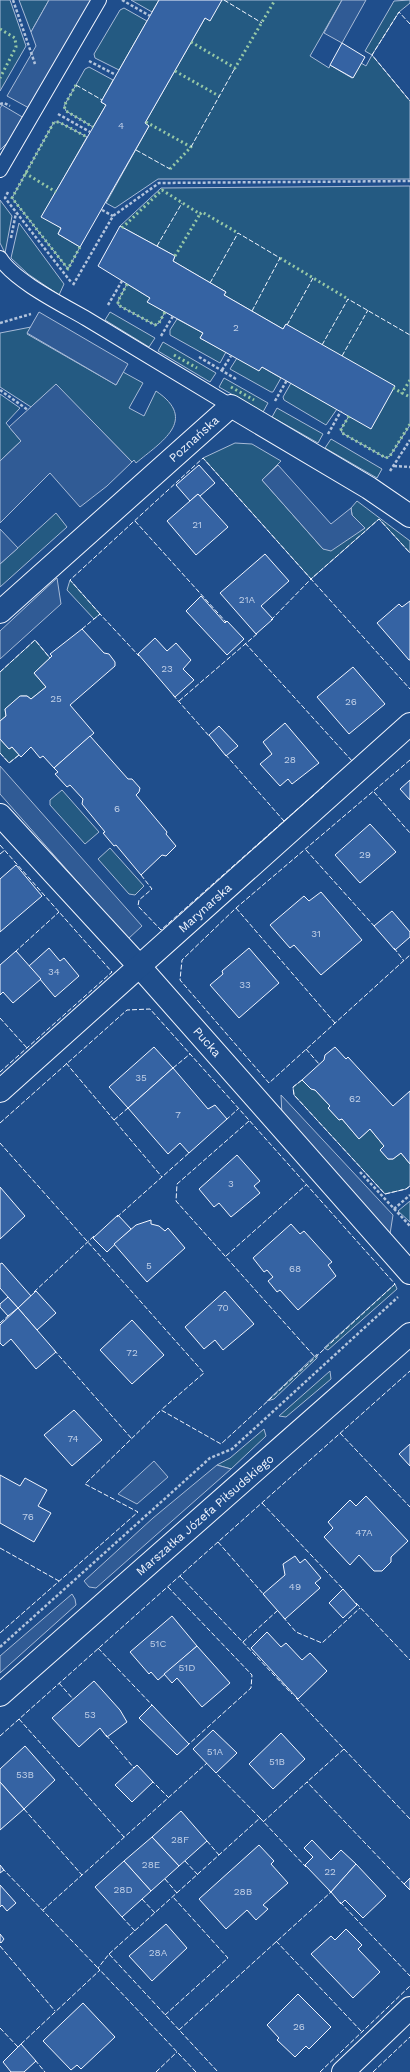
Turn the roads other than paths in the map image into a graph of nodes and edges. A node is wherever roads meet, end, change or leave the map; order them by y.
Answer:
1 (99, 0) edge
2 (0, 170) edge
3 (0, 258) edge
4 (231, 406) junction
5 (410, 516) edge
6 (0, 612) edge
7 (410, 724) edge
8 (0, 815) edge
9 (140, 967) junction
10 (0, 1091) edge
11 (410, 1273) edge
12 (410, 1334) edge
13 (0, 1695) edge
14 (410, 2008) edge
15 (343, 2072) edge

1 - 2 lane
3 - 4 lane
4 - 5 street
4 - 6 street, Poznańska
7 - 9 street, Marynarska
8 - 9 street, Pucka
9 - 10 street, Marynarska
9 - 11 street, Pucka
12 - 13 street, Marszałka Józefa Piłsudskiego
14 - 15 street

